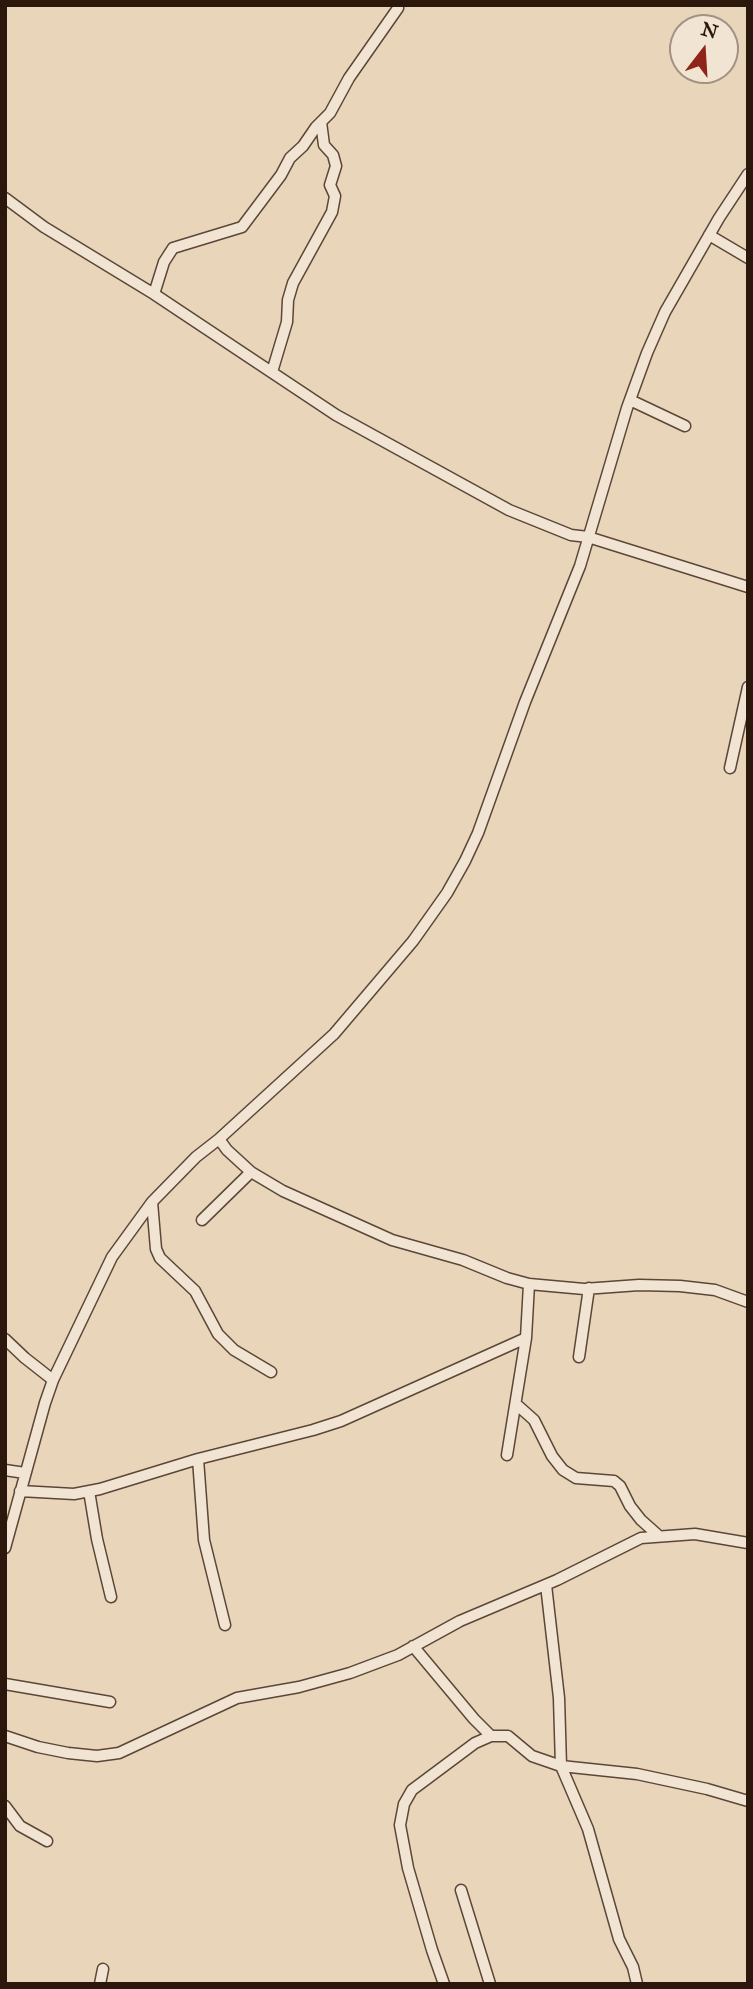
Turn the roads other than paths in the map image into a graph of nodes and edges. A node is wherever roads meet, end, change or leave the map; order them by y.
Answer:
1 (398, 9) dead end
2 (321, 122) junction
3 (748, 174) edge
4 (5, 198) edge
5 (709, 235) junction
6 (748, 258) edge
7 (154, 294) junction
8 (272, 372) junction
9 (630, 400) junction
10 (684, 426) dead end
11 (588, 537) junction
12 (748, 587) edge
13 (748, 687) edge
14 (730, 768) dead end
15 (219, 1139) junction
16 (251, 1172) junction
17 (152, 1202) junction
18 (202, 1220) dead end
19 (529, 1283) junction
20 (589, 1288) junction
21 (748, 1302) edge
22 (526, 1338) junction
23 (5, 1339) edge
24 (579, 1357) dead end
25 (271, 1372) dead end
26 (53, 1380) junction
27 (516, 1404) junction
28 (507, 1455) dead end
29 (198, 1458) junction
30 (5, 1470) edge
31 (25, 1473) junction
32 (20, 1491) junction
33 (89, 1492) junction
34 (9, 1519) edge
35 (659, 1536) junction
36 (748, 1543) edge
37 (5, 1548) edge
38 (546, 1585) junction
39 (111, 1597) dead end
40 (225, 1625) dead end
41 (413, 1646) junction
42 (5, 1684) edge
43 (110, 1702) dead end
44 (5, 1736) edge
45 (491, 1736) junction
46 (561, 1766) junction
47 (748, 1801) edge
48 (5, 1806) edge
49 (47, 1841) dead end
50 (461, 1890) dead end
51 (103, 1969) dead end
52 (100, 1984) edge
53 (444, 1984) edge
54 (490, 1984) edge
55 (637, 1984) edge

1 - 2 street
2 - 7 street
2 - 8 street
3 - 5 street
4 - 7 street
5 - 6 street
5 - 9 street
7 - 8 street
8 - 11 street
9 - 10 street
9 - 11 street
11 - 12 street
11 - 15 street
13 - 14 street
15 - 16 street
15 - 17 street
16 - 18 street
16 - 19 street
17 - 25 street
17 - 26 street
19 - 20 street
19 - 22 street
20 - 21 street
20 - 24 street
22 - 27 street
22 - 29 street
23 - 26 street
26 - 31 street
27 - 28 street
27 - 35 street
29 - 33 street
29 - 40 street
30 - 31 street
31 - 32 street
32 - 33 street
32 - 34 street
33 - 39 street
34 - 37 street
35 - 36 street
35 - 38 street
38 - 41 street
38 - 46 street
41 - 44 street
41 - 45 street
42 - 43 street
45 - 46 street
45 - 53 street
46 - 47 street
46 - 55 street
48 - 49 street
50 - 54 street
51 - 52 street

